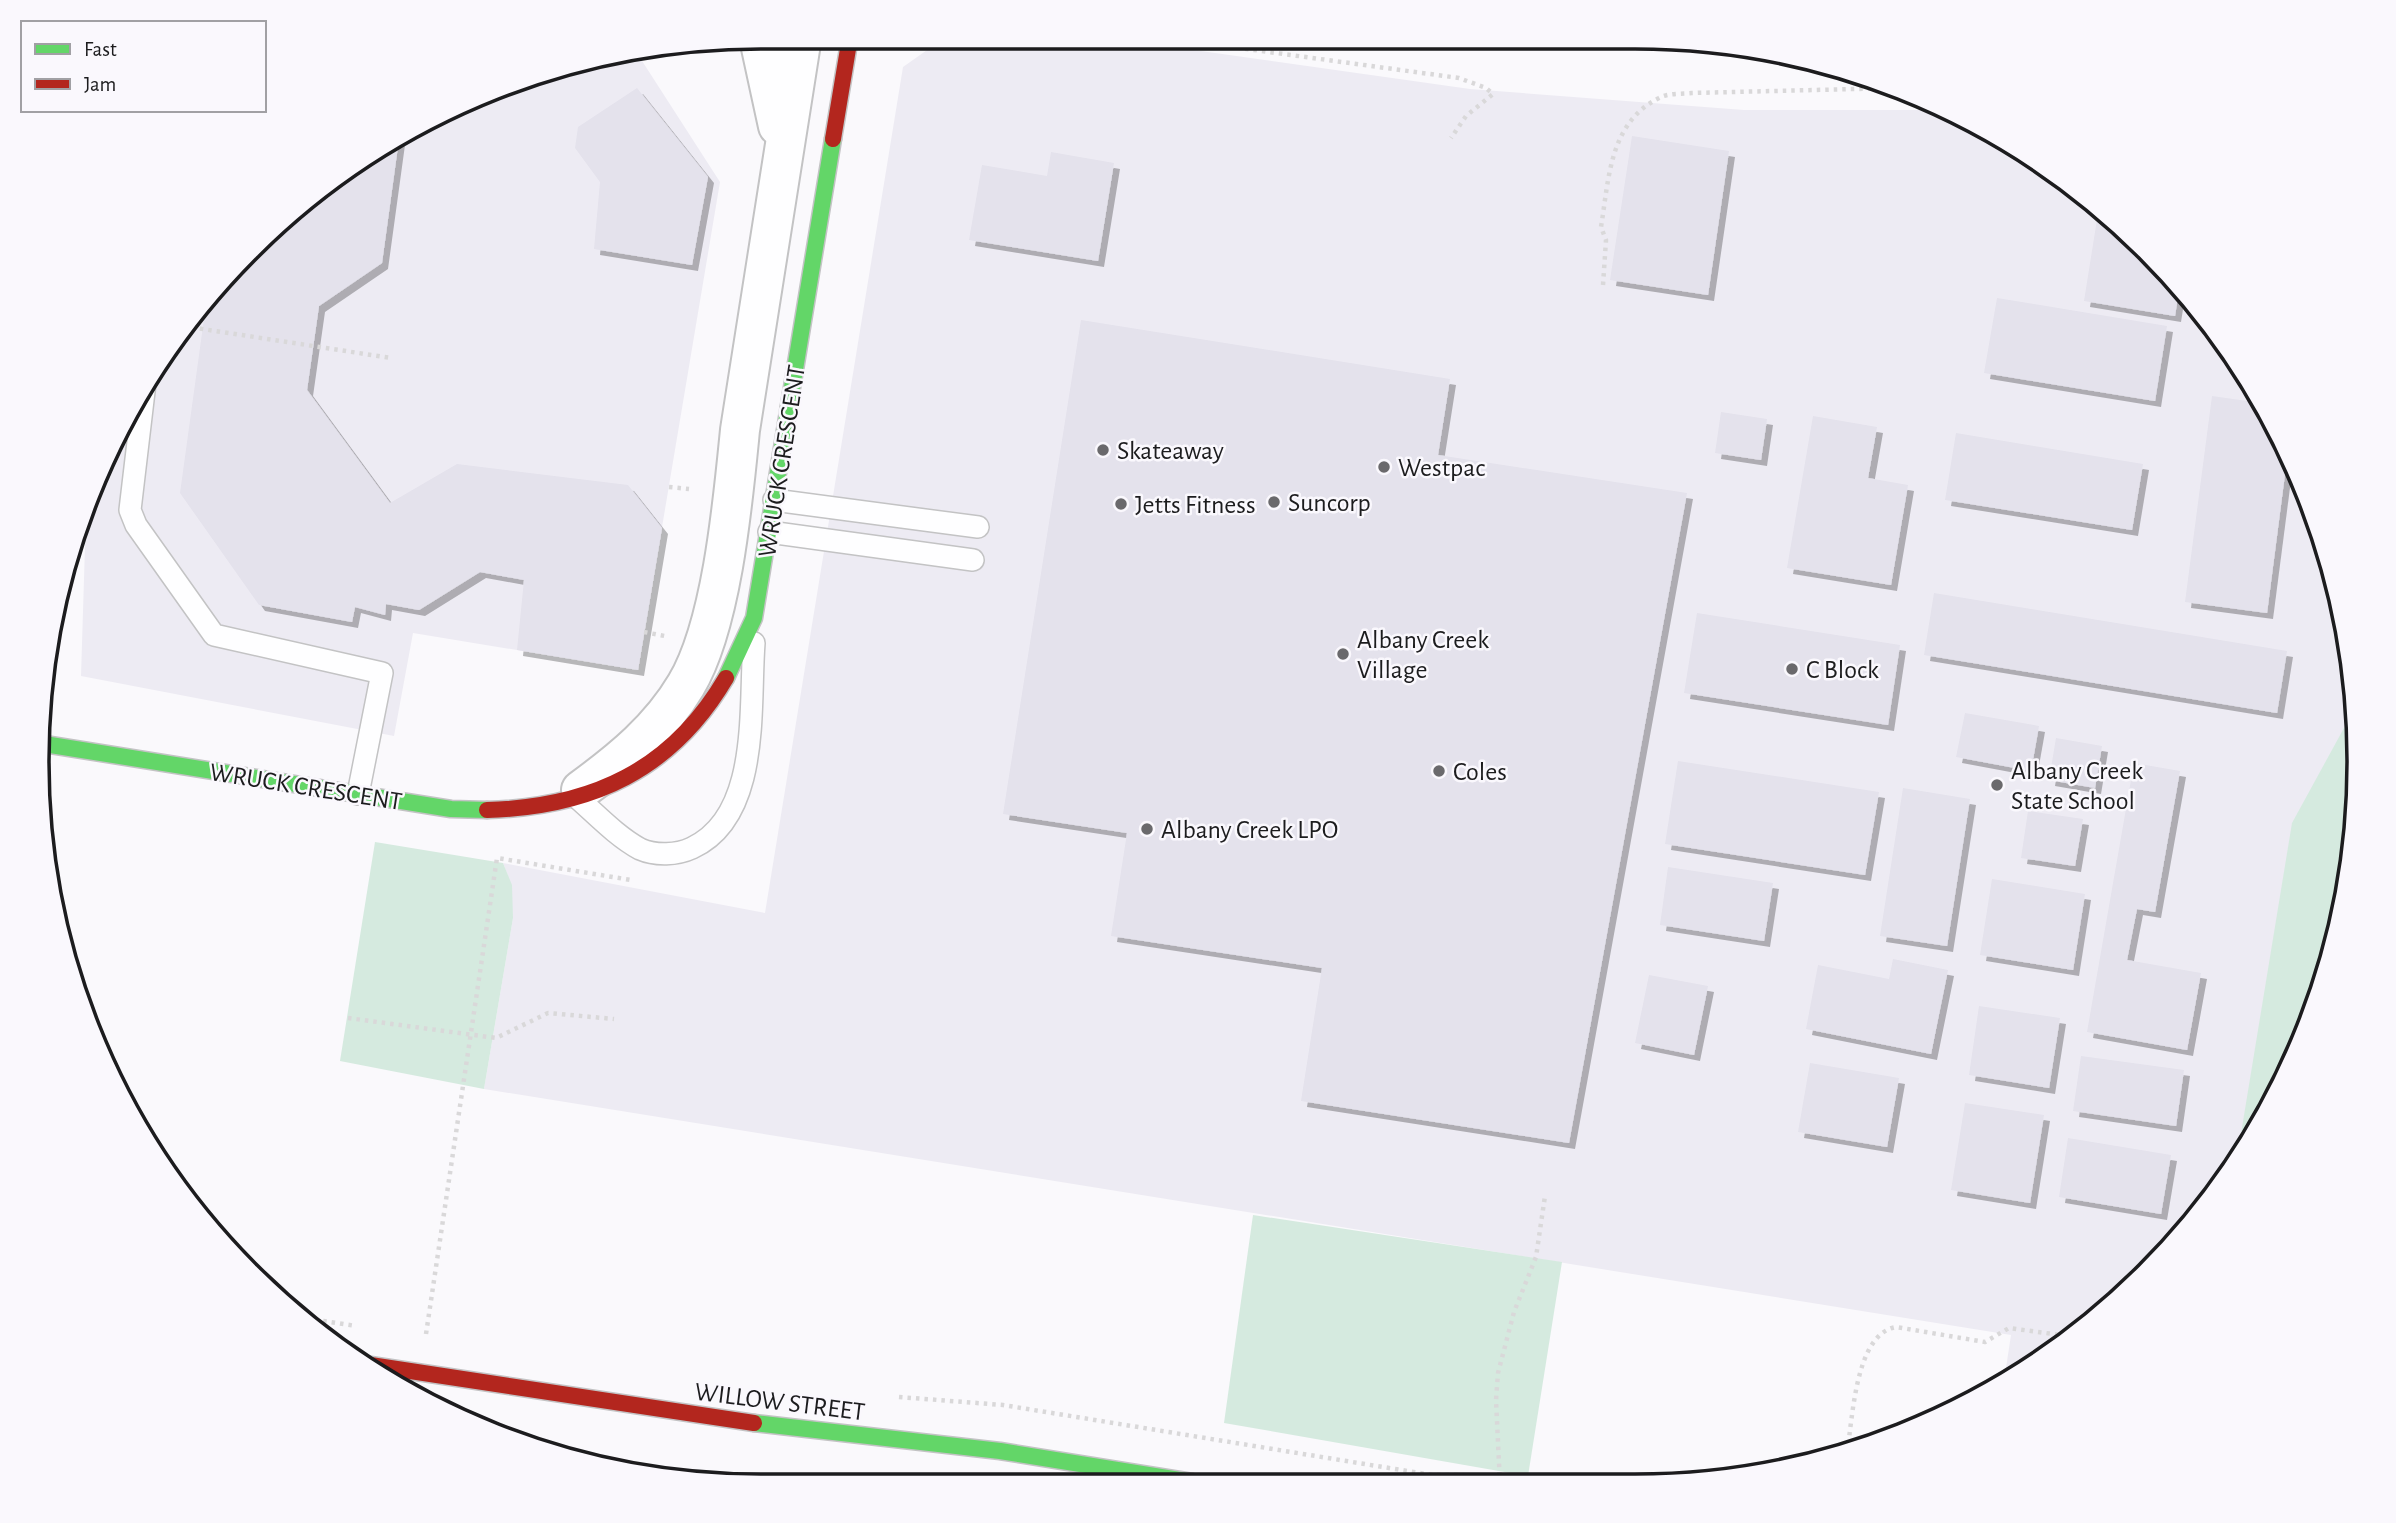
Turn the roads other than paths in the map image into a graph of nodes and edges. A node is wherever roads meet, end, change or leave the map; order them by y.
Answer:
1 (761, 49) edge
2 (800, 49) edge
3 (848, 49) edge
4 (783, 152) junction
5 (762, 292) junction
6 (806, 300) junction
7 (755, 335) junction
8 (800, 342) junction
9 (142, 409) edge
10 (730, 509) junction
11 (772, 516) junction
12 (978, 527) dead end
13 (973, 560) dead end
14 (757, 606) junction
15 (50, 745) edge
16 (358, 794) junction
17 (574, 795) junction
18 (387, 1368) edge
19 (1142, 1474) edge

1 - 4 street
2 - 4 street, WRUCK CRESCENT
3 - 6 street, WRUCK CRESCENT
4 - 5 street, WRUCK CRESCENT
5 - 6 street
5 - 7 street, WRUCK CRESCENT
6 - 8 street, WRUCK CRESCENT
7 - 8 street
7 - 10 street, WRUCK CRESCENT
8 - 11 street, WRUCK CRESCENT
9 - 16 lane
10 - 11 street
10 - 17 street, WRUCK CRESCENT
11 - 12 lane
11 - 13 lane
11 - 14 street, WRUCK CRESCENT
14 - 17 street, WRUCK CRESCENT
14 - 17 lane
15 - 16 street, WRUCK CRESCENT
16 - 17 street, WRUCK CRESCENT
18 - 19 street, WILLOW STREET

